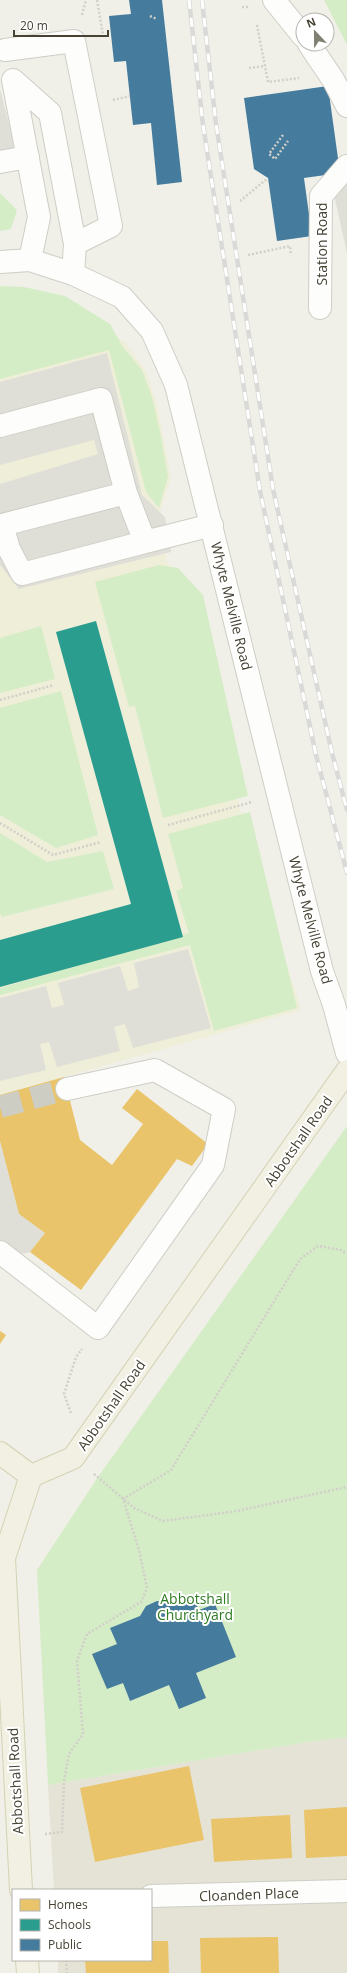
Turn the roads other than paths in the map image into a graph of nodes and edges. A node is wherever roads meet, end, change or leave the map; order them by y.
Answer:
1 (264, 3) edge
2 (295, 29) edge
3 (2, 42) edge
4 (315, 52) edge
5 (13, 80) junction
6 (347, 106) edge
7 (28, 157) junction
8 (0, 162) edge
9 (347, 166) edge
10 (75, 244) junction
11 (30, 260) junction
12 (0, 262) edge
13 (74, 274) junction
14 (320, 308) dead end
15 (0, 426) edge
16 (126, 493) junction
17 (212, 525) junction
18 (145, 542) junction
19 (347, 1053) edge
20 (347, 1071) edge
21 (67, 1089) tunnel mouth
22 (0, 1252) edge
23 (0, 1453) edge
24 (31, 1476) junction
25 (21, 1889) edge
26 (347, 1891) edge
27 (152, 1896) edge
28 (27, 1961) edge
29 (28, 1973) edge

1 - 2 street
3 - 5 street
3 - 10 street
4 - 6 street
5 - 7 street
5 - 10 street
7 - 8 street
7 - 11 street
9 - 14 street, Station Road
10 - 13 street
11 - 12 street, Whyte Melville Road
11 - 13 street, Whyte Melville Road
13 - 17 street, Whyte Melville Road
15 - 16 street
16 - 18 street
16 - 18 street
17 - 18 street
17 - 19 street, Whyte Melville Road
20 - 24 main road, Abbotshall Road
21 - 22 street
23 - 24 main road
24 - 25 main road, Abbotshall Road
26 - 27 street, Cloanden Place
28 - 29 main road

